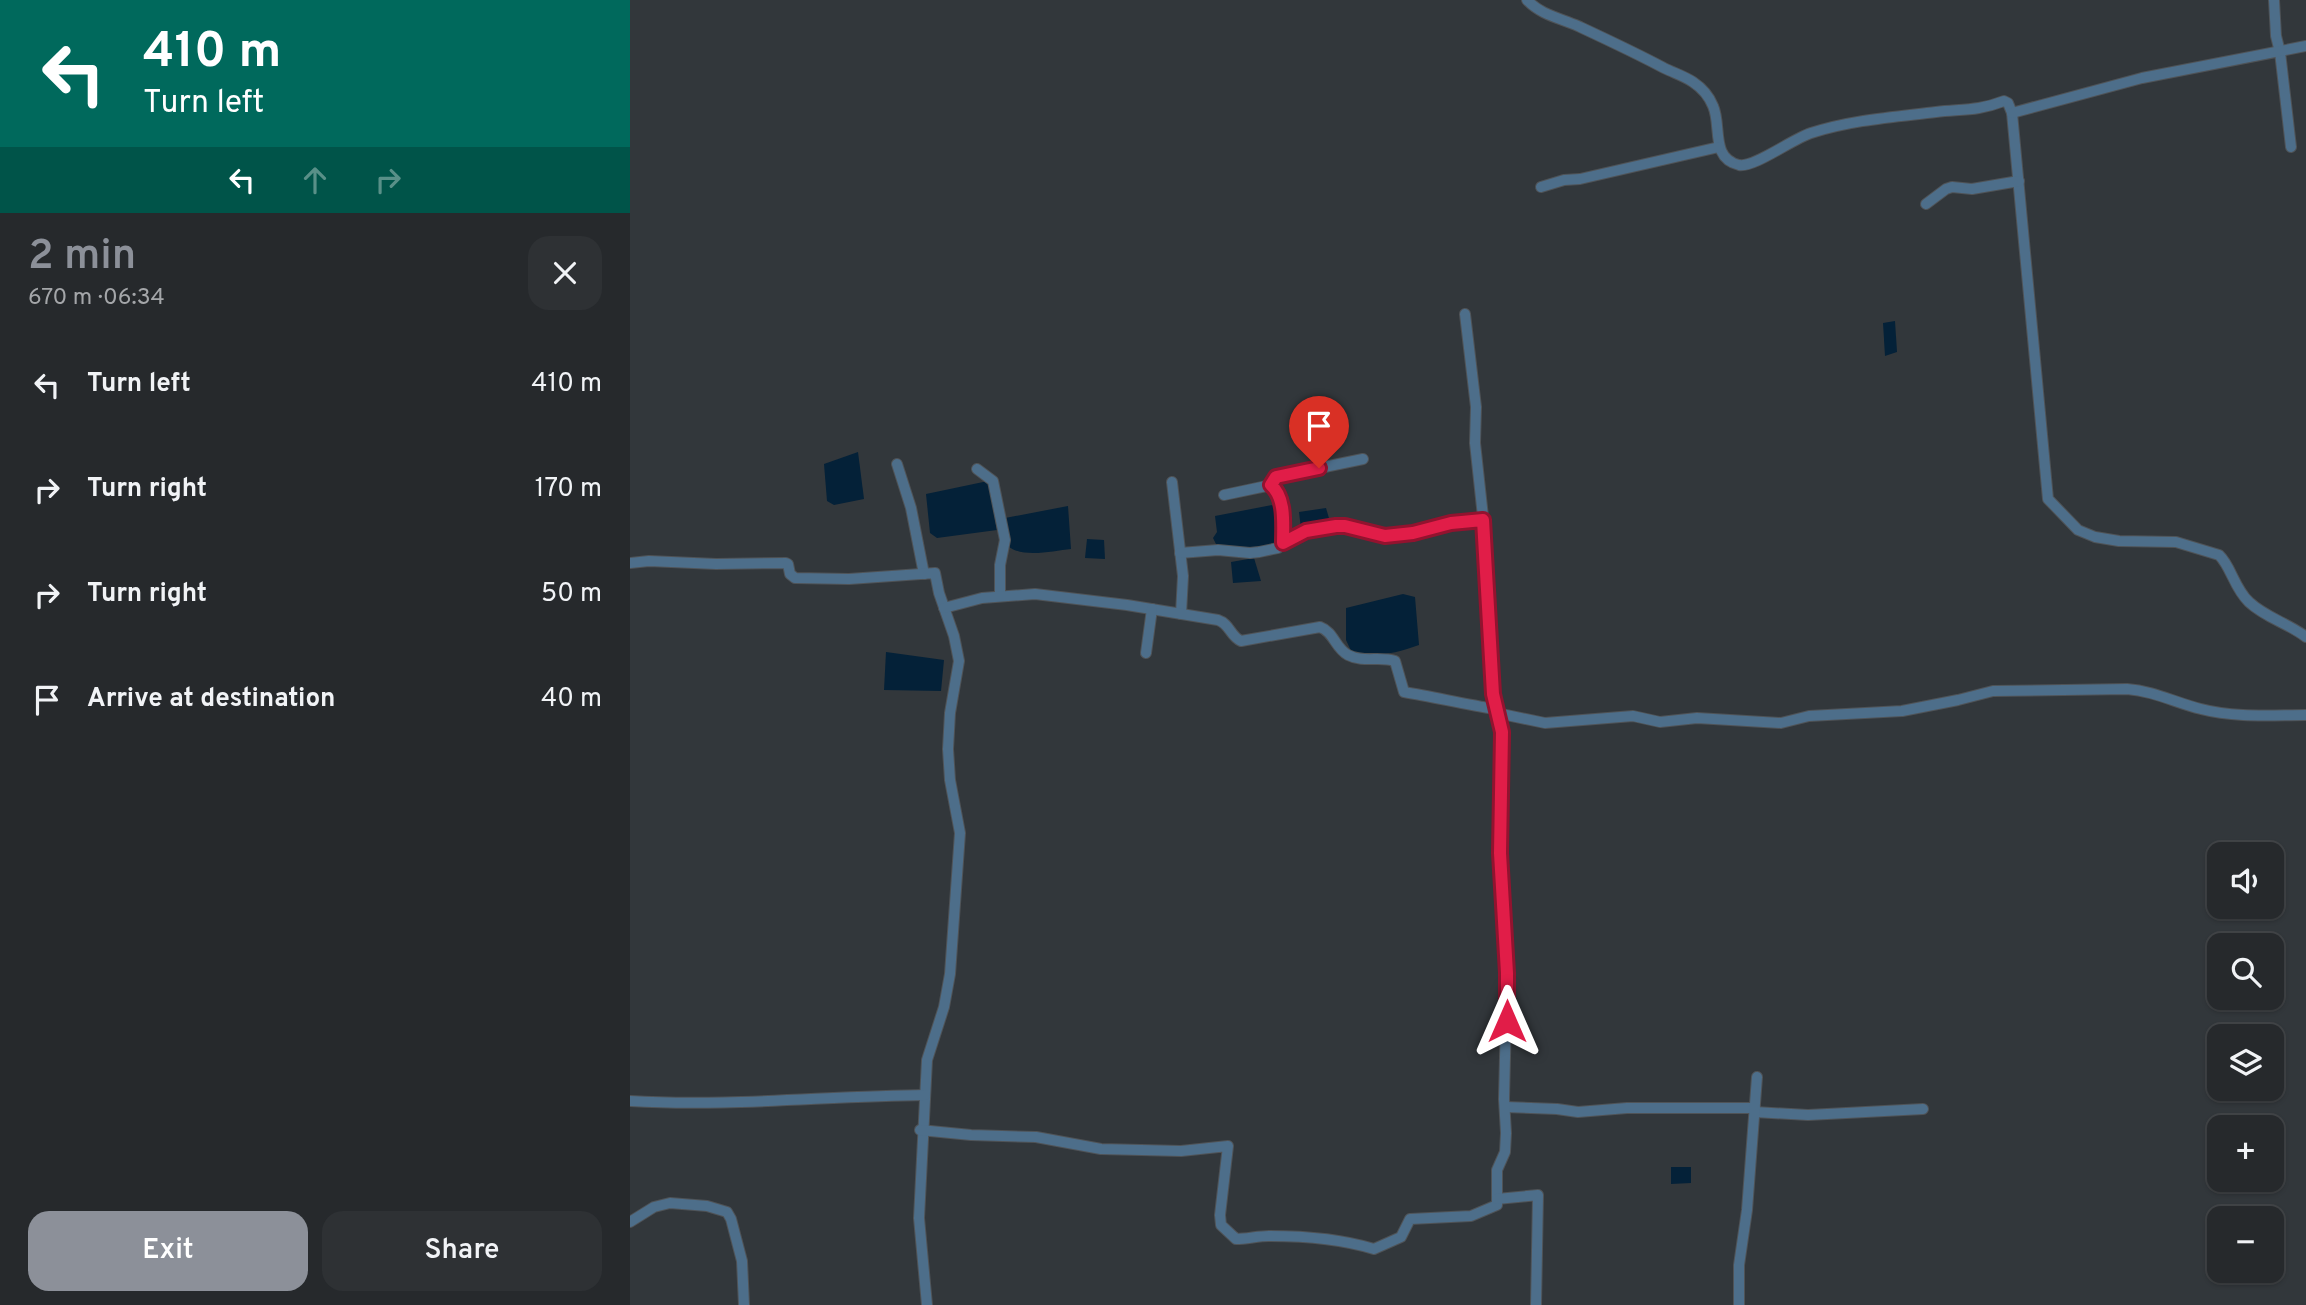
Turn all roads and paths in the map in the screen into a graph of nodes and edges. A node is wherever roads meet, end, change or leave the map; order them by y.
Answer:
1 (1527, 0) edge
2 (2274, 0) edge
3 (2306, 46) edge
4 (2280, 52) junction
5 (2012, 113) junction
6 (1719, 147) junction
7 (2291, 147) dead end
8 (2019, 181) junction
9 (1541, 187) dead end
10 (1926, 204) dead end
11 (1465, 314) dead end
12 (1363, 460) dead end
13 (897, 464) dead end
14 (976, 468) dead end
15 (1172, 482) dead end
16 (1271, 485) junction
17 (1224, 495) dead end
18 (1483, 520) junction
19 (1283, 543) junction
20 (1180, 553) junction
21 (630, 563) edge
22 (924, 574) junction
23 (1000, 595) junction
24 (944, 608) junction
25 (1152, 609) junction
26 (1181, 614) junction
27 (2306, 637) edge
28 (1146, 653) dead end
29 (1496, 711) junction
30 (2306, 715) edge
31 (1756, 1077) dead end
32 (925, 1095) junction
33 (630, 1101) edge
34 (1505, 1107) junction
35 (1923, 1109) dead end
36 (1755, 1110) junction
37 (922, 1130) junction
38 (1497, 1199) junction
39 (630, 1222) edge
40 (744, 1305) edge
41 (927, 1305) edge
42 (1536, 1305) edge
43 (1739, 1305) edge

1 - 6 street
2 - 4 street
3 - 4 street
4 - 5 street
4 - 7 street
5 - 6 street
5 - 8 street
6 - 9 street
8 - 10 street
8 - 27 street
11 - 18 street
12 - 16 street
13 - 22 street
14 - 23 street
15 - 20 street
16 - 17 street
16 - 19 street
18 - 19 street
18 - 29 street
19 - 20 street
20 - 26 street
21 - 22 street
22 - 24 street
23 - 24 street
23 - 25 street
24 - 32 street
25 - 26 street
25 - 28 street
26 - 29 street
29 - 30 street
29 - 34 street
31 - 36 street
32 - 33 street
32 - 37 street
34 - 36 street
34 - 38 street
35 - 36 street
36 - 43 street
37 - 38 street
37 - 41 street
38 - 42 street
39 - 40 street

